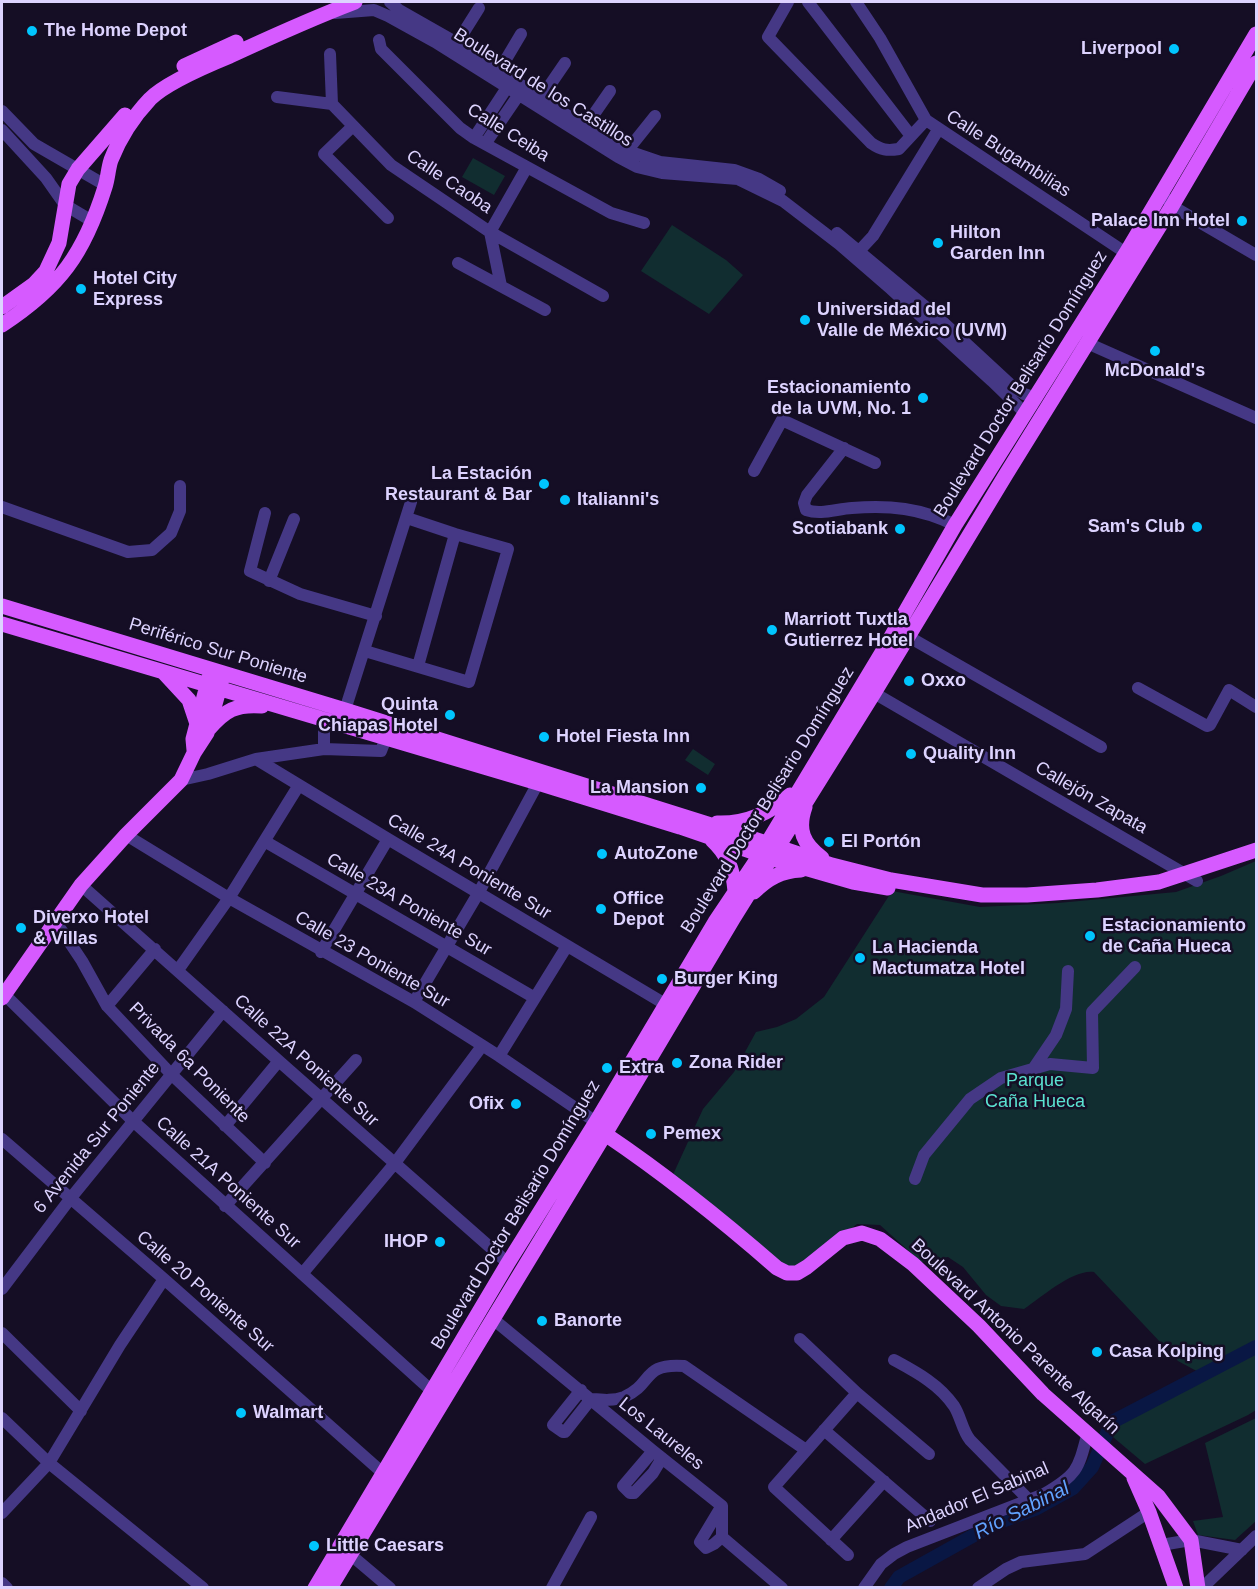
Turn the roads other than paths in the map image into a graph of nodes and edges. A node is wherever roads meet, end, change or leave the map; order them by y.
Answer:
1 (355, 2) edge
2 (390, 2) edge
3 (788, 2) edge
4 (808, 2) edge
5 (856, 2) edge
6 (327, 7) edge
7 (479, 8) dead end
8 (521, 34) dead end
9 (1257, 34) edge
10 (379, 40) dead end
11 (457, 43) junction
12 (330, 54) dead end
13 (565, 63) dead end
14 (1257, 63) edge
15 (500, 71) junction
16 (509, 84) junction
17 (521, 91) junction
18 (610, 91) dead end
19 (277, 97) dead end
20 (541, 98) junction
21 (332, 104) junction
22 (2, 111) edge
23 (655, 116) dead end
24 (926, 120) junction
25 (352, 127) junction
26 (585, 128) junction
27 (2, 130) edge
28 (938, 130) junction
29 (911, 136) junction
30 (479, 141) junction
31 (611, 147) junction
32 (627, 151) junction
33 (527, 167) junction
34 (78, 169) junction
35 (105, 185) junction
36 (1163, 191) junction
37 (65, 205) junction
38 (1172, 206) junction
39 (388, 218) dead end
40 (93, 221) junction
41 (644, 223) dead end
42 (490, 232) junction
43 (860, 250) junction
44 (1126, 253) junction
45 (1257, 255) edge
46 (458, 263) dead end
47 (501, 286) junction
48 (903, 294) junction
49 (603, 296) dead end
50 (2, 307) edge
51 (545, 310) dead end
52 (2, 325) edge
53 (1087, 343) junction
54 (1036, 398) junction
55 (1025, 413) junction
56 (1257, 418) edge
57 (844, 448) junction
58 (875, 464) dead end
59 (754, 471) dead end
60 (180, 486) dead end
61 (411, 502) dead end
62 (2, 507) edge
63 (265, 513) dead end
64 (407, 518) junction
65 (294, 519) dead end
66 (955, 525) junction
67 (455, 534) junction
68 (270, 581) junction
69 (2, 606) edge
70 (376, 616) junction
71 (2, 624) edge
72 (909, 637) junction
73 (365, 651) junction
74 (418, 666) junction
75 (162, 670) junction
76 (215, 679) junction
77 (1138, 688) dead end
78 (874, 693) junction
79 (1257, 706) edge
80 (282, 708) junction
81 (345, 710) junction
82 (324, 720) junction
83 (202, 728) junction
84 (386, 738) junction
85 (1101, 747) dead end
86 (324, 749) junction
87 (256, 759) junction
88 (520, 771) junction
89 (181, 780) junction
90 (538, 783) junction
91 (299, 785) junction
92 (565, 785) junction
93 (804, 792) junction
94 (706, 830) junction
95 (126, 835) junction
96 (388, 839) junction
97 (266, 842) junction
98 (1257, 850) edge
99 (768, 851) junction
100 (1257, 858) edge
101 (832, 865) junction
102 (816, 872) junction
103 (1192, 878) junction
104 (81, 885) junction
105 (735, 891) junction
106 (479, 892) junction
107 (355, 895) junction
108 (229, 898) junction
109 (740, 907) junction
110 (56, 922) junction
111 (567, 946) junction
112 (447, 947) junction
113 (155, 949) junction
114 (321, 952) junction
115 (1135, 967) dead end
116 (178, 970) junction
117 (1068, 971) dead end
118 (3, 996) edge
119 (535, 998) junction
120 (414, 1002) junction
121 (665, 1004) junction
122 (107, 1006) junction
123 (223, 1011) junction
124 (482, 1046) junction
125 (499, 1056) junction
126 (356, 1060) dead end
127 (278, 1062) junction
128 (1033, 1069) junction
129 (171, 1074) junction
130 (320, 1099) junction
131 (133, 1121) junction
132 (225, 1126) junction
133 (601, 1128) junction
134 (2, 1139) edge
135 (265, 1163) junction
136 (395, 1163) junction
137 (915, 1179) dead end
138 (70, 1199) junction
139 (225, 1206) junction
140 (508, 1263) junction
141 (302, 1274) junction
142 (164, 1279) junction
143 (2, 1289) edge
144 (494, 1319) junction
145 (2, 1333) edge
146 (800, 1339) dead end
147 (894, 1360) dead end
148 (581, 1390) junction
149 (433, 1392) junction
150 (857, 1393) junction
151 (591, 1399) junction
152 (81, 1411) junction
153 (2, 1418) edge
154 (824, 1430) junction
155 (1091, 1435) junction
156 (806, 1450) junction
157 (929, 1454) dead end
158 (49, 1463) junction
159 (1130, 1472) junction
160 (384, 1474) junction
161 (884, 1481) junction
162 (1029, 1500) junction
163 (722, 1506) junction
164 (1149, 1512) junction
165 (2, 1513) edge
166 (591, 1517) dead end
167 (930, 1521) dead end
168 (1257, 1536) edge
169 (722, 1537) junction
170 (831, 1540) junction
171 (1191, 1540) junction
172 (1161, 1545) junction
173 (346, 1550) junction
174 (1242, 1550) junction
175 (848, 1555) dead end
176 (2, 1583) edge
177 (7, 1587) edge
178 (203, 1587) edge
179 (315, 1587) edge
180 (330, 1587) edge
181 (390, 1587) edge
182 (552, 1587) edge
183 (782, 1587) edge
184 (864, 1587) edge
185 (980, 1587) edge
186 (1176, 1587) edge
187 (1200, 1587) edge

1 - 6 main road
2 - 11 street, Boulevard de los Castillos
3 - 29 street
4 - 29 street
5 - 24 street, Calle Bugambilias
6 - 16 street, Boulevard de los Castillos
6 - 34 main road
6 - 35 main road
7 - 11 street
8 - 15 street
9 - 36 main road, Boulevard Doctor Belisario Domínguez
10 - 30 street, Calle Ceiba
11 - 15 street, Boulevard de los Castillos
12 - 21 street
13 - 20 street
14 - 38 main road, Boulevard Doctor Belisario Domínguez
15 - 16 street, Boulevard de los Castillos
16 - 17 street, Boulevard de los Castillos
16 - 30 street
17 - 20 street, Boulevard de los Castillos
17 - 30 street
17 - 31 street, Boulevard de los Castillos
18 - 26 street
19 - 21 street
20 - 26 street, Boulevard de los Castillos
21 - 25 street, Calle Caoba
22 - 34 street
23 - 32 street
24 - 28 street, Calle Bugambilias
24 - 29 street
25 - 39 street
25 - 42 street, Calle Caoba
26 - 31 street, Boulevard de los Castillos
27 - 37 street
28 - 43 street
28 - 44 street, Calle Bugambilias
30 - 33 street, Calle Ceiba
31 - 32 street, Boulevard de los Castillos
31 - 48 street, Boulevard de los Castillos
32 - 43 street, Boulevard de los Castillos
33 - 41 street, Calle Ceiba
33 - 42 street
34 - 35 street
34 - 37 main road
35 - 40 main road
36 - 38 street
36 - 44 main road, Boulevard Doctor Belisario Domínguez
37 - 40 street
37 - 50 main road
38 - 45 street
38 - 53 main road, Boulevard Doctor Belisario Domínguez
40 - 52 main road
42 - 47 street
42 - 49 street, Calle Caoba
43 - 48 street, Boulevard de los Castillos
44 - 54 main road, Boulevard Doctor Belisario Domínguez
46 - 47 street
47 - 51 street
48 - 54 street, Boulevard de los Castillos
48 - 55 street, Boulevard de los Castillos
53 - 56 street
53 - 72 main road, Boulevard Doctor Belisario Domínguez
54 - 55 main road, Boulevard Doctor Belisario Domínguez
55 - 66 main road, Boulevard Doctor Belisario Domínguez
57 - 58 street
57 - 59 street
57 - 66 street
60 - 62 street
61 - 64 street
63 - 68 street
64 - 67 street
64 - 70 street
65 - 68 street
66 - 93 main road, Boulevard Doctor Belisario Domínguez
67 - 74 street
67 - 74 street
68 - 70 street
69 - 76 main road, Periférico Sur Poniente
70 - 73 street
71 - 75 main road, Periférico Sur Poniente
72 - 78 main road, Boulevard Doctor Belisario Domínguez
72 - 85 street
73 - 74 street
73 - 81 street
75 - 76 main road, Periférico Sur Poniente
75 - 83 main road
76 - 80 main road, Periférico Sur Poniente
76 - 81 main road, Periférico Sur Poniente
76 - 83 main road
77 - 79 street
78 - 93 main road, Boulevard Doctor Belisario Domínguez
78 - 103 street, Callejón Zapata
80 - 82 main road, Periférico Sur Poniente
80 - 83 main road
81 - 88 main road, Periférico Sur Poniente
82 - 84 main road, Periférico Sur Poniente
82 - 86 street
83 - 89 main road
84 - 86 street
84 - 88 main road, Periférico Sur Poniente
86 - 87 street
87 - 89 street
87 - 91 street, Calle 24A Poniente Sur
88 - 90 main road, Periférico Sur Poniente
88 - 92 main road, Periférico Sur Poniente
89 - 95 main road
90 - 92 main road, Periférico Sur Poniente
90 - 106 street
91 - 96 street, Calle 24A Poniente Sur
91 - 97 street
92 - 94 main road, Periférico Sur Poniente
93 - 94 main road
93 - 99 main road, Boulevard Doctor Belisario Domínguez
93 - 101 main road
94 - 99 main road, Periférico Sur Poniente
94 - 105 main road
95 - 104 main road
95 - 108 street, Calle 23 Poniente Sur
96 - 106 street, Calle 24A Poniente Sur
96 - 107 street
97 - 107 street, Calle 23A Poniente Sur
97 - 108 street
98 - 103 main road
99 - 101 main road
99 - 102 main road
99 - 105 main road, Boulevard Doctor Belisario Domínguez
99 - 109 main road, Boulevard Doctor Belisario Domínguez
100 - 103 main road
101 - 103 main road
102 - 103 main road
102 - 109 main road
104 - 110 main road
104 - 113 street, Calle 22A Poniente Sur
105 - 121 main road, Boulevard Doctor Belisario Domínguez
106 - 111 street, Calle 24A Poniente Sur
106 - 112 street
107 - 112 street, Calle 23A Poniente Sur
107 - 114 street
108 - 114 street, Calle 23 Poniente Sur
108 - 116 street
109 - 133 main road, Boulevard Doctor Belisario Domínguez
110 - 118 main road
110 - 122 street, Privada 6a Poniente
111 - 119 street
111 - 121 street, Calle 24A Poniente Sur
112 - 119 street, Calle 23A Poniente Sur
112 - 120 street
113 - 116 street, Calle 22A Poniente Sur
113 - 122 street
114 - 120 street, Calle 23 Poniente Sur
115 - 128 street
116 - 123 street, Calle 22A Poniente Sur
117 - 128 street
118 - 131 street, Calle 21A Poniente Sur
119 - 125 street
120 - 124 street, Calle 23 Poniente Sur
121 - 133 main road, Boulevard Doctor Belisario Domínguez
122 - 129 street, Privada 6a Poniente
123 - 127 street, Calle 22A Poniente Sur
123 - 129 street, 6 Avenida Sur Poniente
124 - 125 street, Calle 23 Poniente Sur
124 - 136 street
125 - 133 street, Calle 23 Poniente Sur
126 - 130 street
127 - 130 street, Calle 22A Poniente Sur
127 - 132 street
128 - 137 street
129 - 131 street, 6 Avenida Sur Poniente
129 - 132 street, Privada 6a Poniente
130 - 135 street
130 - 136 street, Calle 22A Poniente Sur
131 - 138 street, 6 Avenida Sur Poniente
131 - 139 street, Calle 21A Poniente Sur
132 - 135 street, Privada 6a Poniente
133 - 140 main road, Boulevard Doctor Belisario Domínguez
133 - 144 main road, Boulevard Doctor Belisario Domínguez
133 - 155 main road, Boulevard Antonio Parente Algarín
134 - 138 street, Calle 20 Poniente Sur
135 - 139 street
136 - 140 street, Calle 22A Poniente Sur
136 - 141 street
138 - 142 street, Calle 20 Poniente Sur
138 - 143 street, 6 Avenida Sur Poniente
139 - 141 street, Calle 21A Poniente Sur
140 - 149 main road, Boulevard Doctor Belisario Domínguez
141 - 149 street, Calle 21A Poniente Sur
142 - 152 street
142 - 160 street, Calle 20 Poniente Sur
144 - 148 street, Los Laureles
144 - 173 main road, Boulevard Doctor Belisario Domínguez
145 - 152 street
146 - 150 street
147 - 162 street
148 - 151 street, Los Laureles
148 - 151 street
149 - 160 main road, Boulevard Doctor Belisario Domínguez
150 - 154 street
150 - 157 street
151 - 156 street
151 - 163 street, Los Laureles
152 - 158 street
153 - 158 street
154 - 156 street
154 - 161 street
155 - 159 main road, Boulevard Antonio Parente Algarín
155 - 162 street, Andador El Sabinal
156 - 170 street
158 - 165 street
158 - 178 street
159 - 164 main road, Boulevard Antonio Parente Algarín
159 - 171 main road, Boulevard Antonio Parente Algarín
160 - 173 main road, Boulevard Doctor Belisario Domínguez
161 - 167 street
161 - 170 street
162 - 184 street, Andador El Sabinal
163 - 169 street
163 - 169 street
164 - 172 main road, Boulevard Antonio Parente Algarín
164 - 185 street
166 - 182 street
168 - 174 street
169 - 183 street
170 - 175 street
171 - 172 street
171 - 174 street
171 - 187 main road, Boulevard Antonio Parente Algarín
172 - 186 main road, Boulevard Antonio Parente Algarín
173 - 179 main road, Boulevard Doctor Belisario Domínguez
173 - 180 main road, Boulevard Doctor Belisario Domínguez
173 - 181 street
174 - 187 street
176 - 177 street

